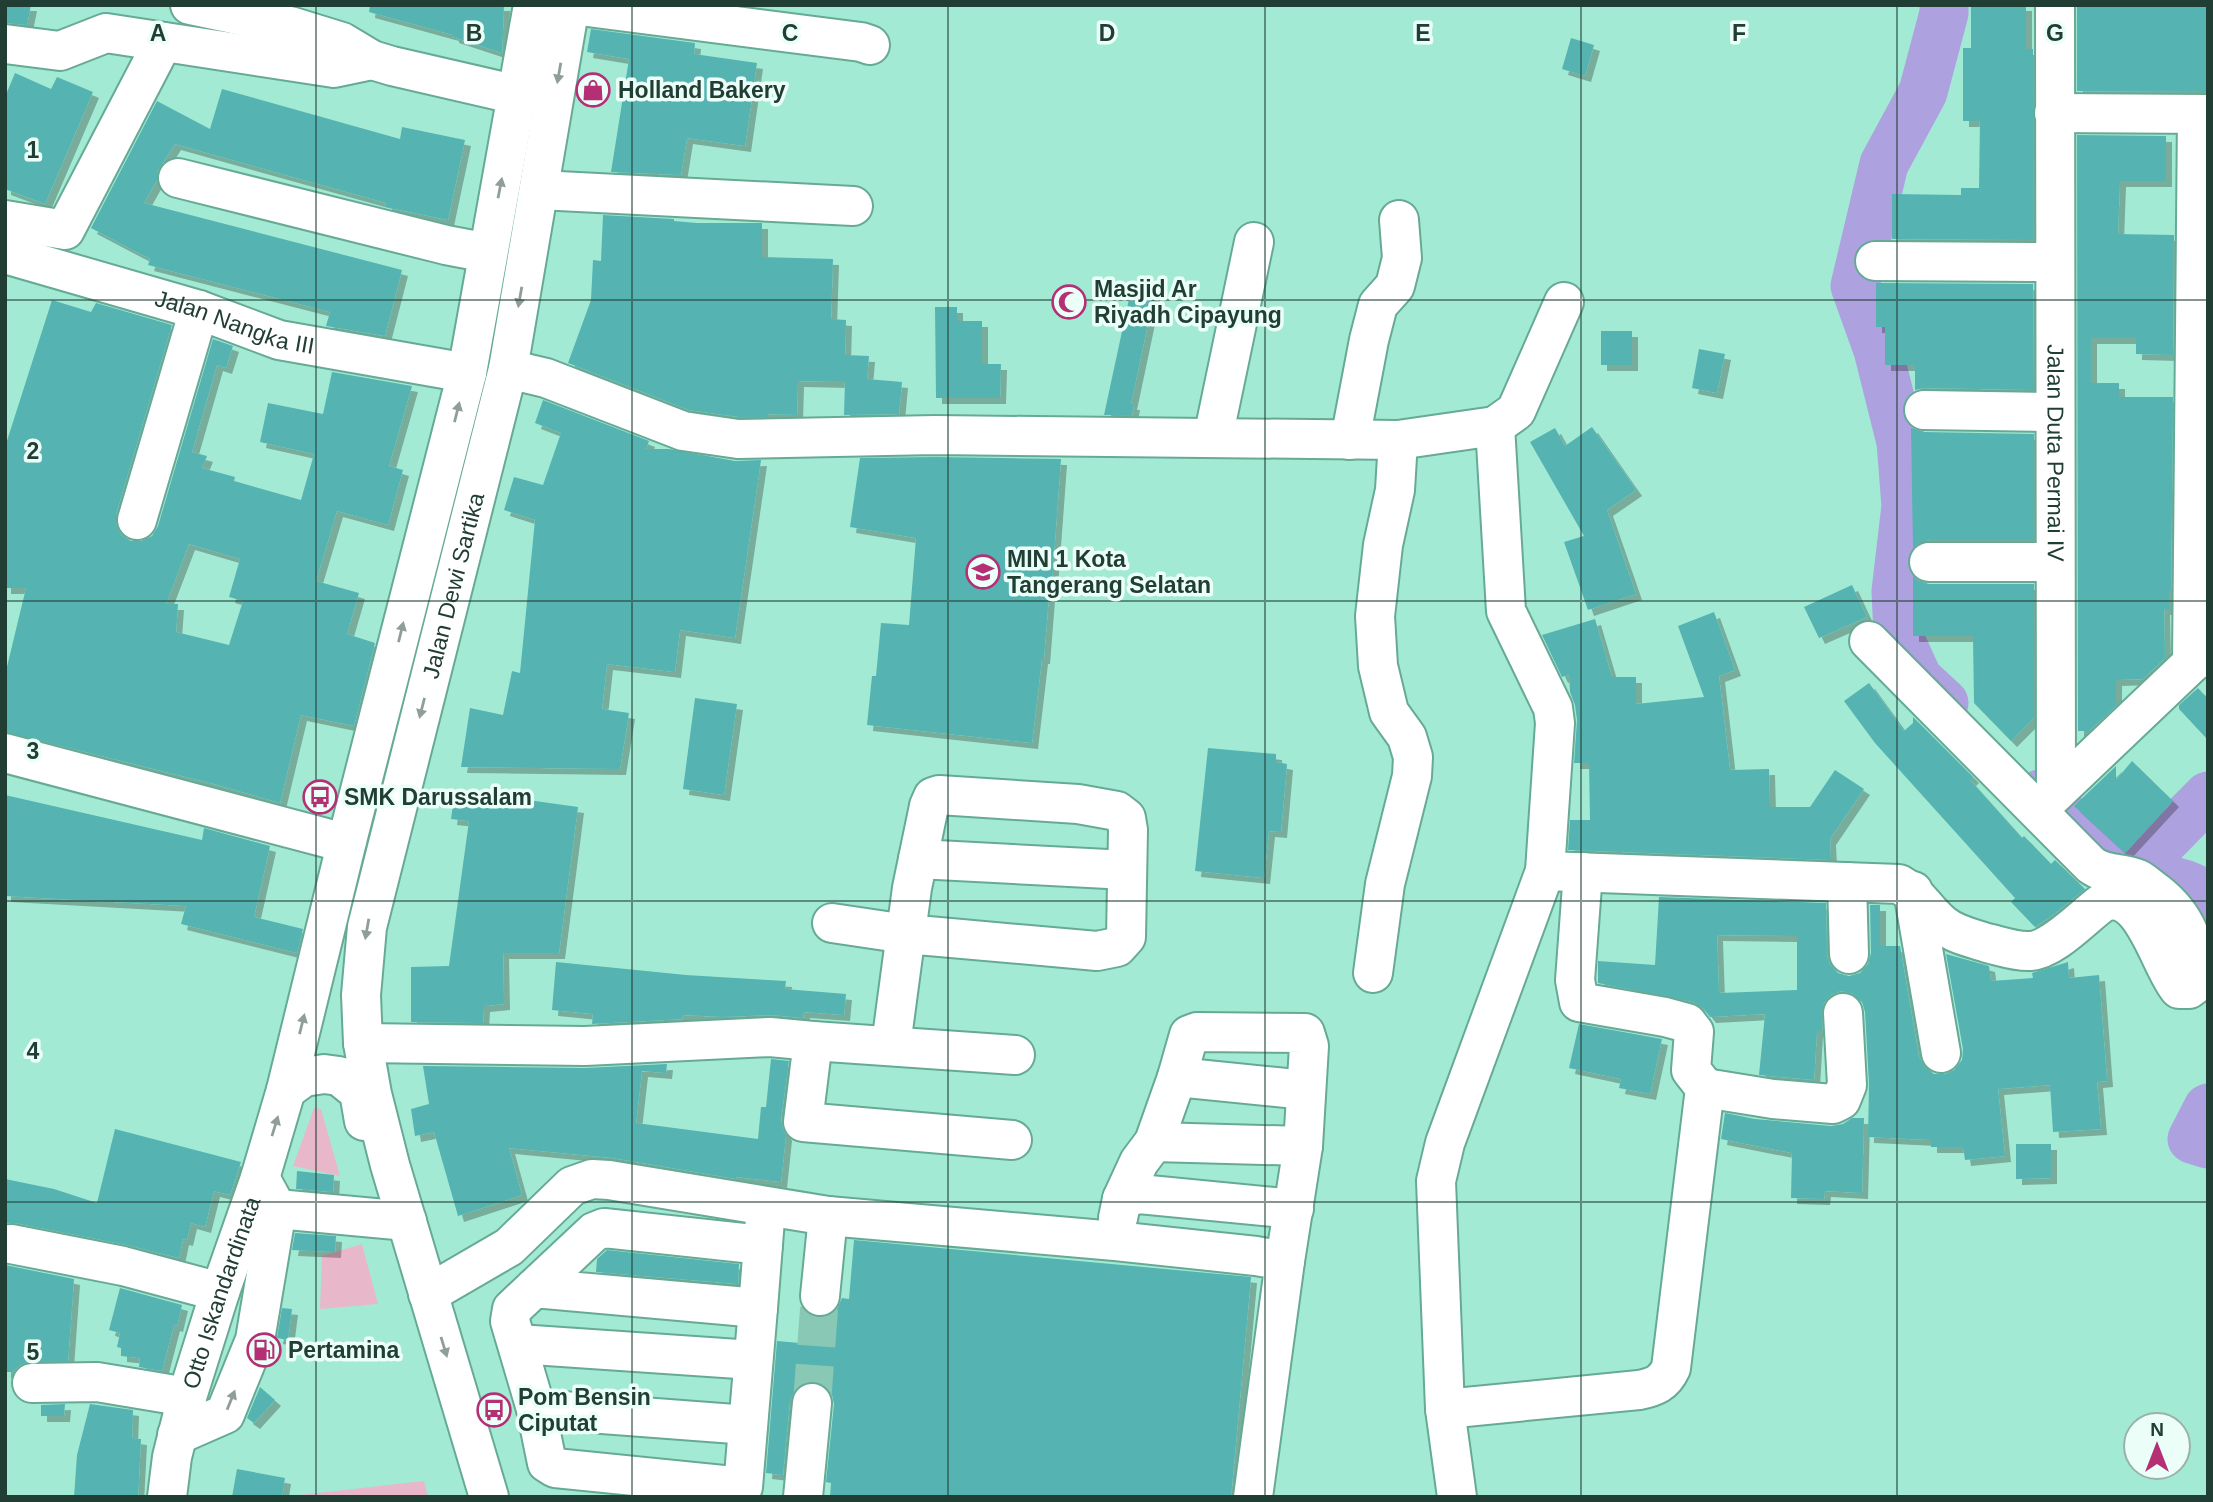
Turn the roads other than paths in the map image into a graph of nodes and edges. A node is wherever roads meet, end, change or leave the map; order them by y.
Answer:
1 (190, 5) edge
2 (533, 5) edge
3 (571, 5) edge
4 (2055, 5) edge
5 (109, 19) edge
6 (163, 42) junction
7 (5, 44) edge
8 (870, 45) dead end
9 (372, 60) junction
10 (517, 95) junction
11 (2054, 113) junction
12 (2202, 114) edge
13 (178, 178) dead end
14 (539, 190) junction
15 (853, 206) dead end
16 (5, 220) edge
17 (1399, 220) dead end
18 (1254, 242) dead end
19 (488, 253) junction
20 (5, 254) edge
21 (1875, 261) dead end
22 (2054, 262) junction
23 (1564, 302) dead end
24 (199, 310) junction
25 (475, 333) junction
26 (511, 354) junction
27 (467, 373) junction
28 (1923, 410) dead end
29 (2055, 412) junction
30 (1495, 426) junction
31 (1213, 438) junction
32 (1350, 440) junction
33 (1398, 440) junction
34 (137, 520) dead end
35 (1929, 562) dead end
36 (2055, 562) junction
37 (1869, 640) dead end
38 (2200, 657) edge
39 (5, 753) edge
40 (2048, 800) junction
41 (347, 841) junction
42 (918, 859) junction
43 (1128, 870) junction
44 (1545, 871) junction
45 (1583, 872) junction
46 (1847, 882) junction
47 (1913, 891) junction
48 (832, 923) dead end
49 (906, 934) junction
50 (1849, 954) dead end
51 (1373, 973) dead end
52 (1843, 1013) dead end
53 (813, 1041) junction
54 (363, 1043) junction
55 (891, 1045) junction
56 (1941, 1053) dead end
57 (1015, 1055) dead end
58 (1177, 1077) junction
59 (1705, 1088) junction
60 (286, 1090) junction
61 (1306, 1090) junction
62 (1012, 1140) dead end
63 (1154, 1142) junction
64 (1303, 1146) junction
65 (390, 1165) junction
66 (268, 1193) junction
67 (1122, 1199) junction
68 (766, 1204) junction
69 (1294, 1209) junction
70 (828, 1216) junction
71 (407, 1221) junction
72 (1115, 1241) junction
73 (11, 1244) dead end
74 (763, 1245) junction
75 (1285, 1261) junction
76 (534, 1288) junction
77 (220, 1292) junction
78 (428, 1294) junction
79 (820, 1296) tunnel mouth
80 (758, 1308) junction
81 (518, 1344) junction
82 (752, 1360) junction
83 (32, 1383) dead end
84 (187, 1397) junction
85 (812, 1403) tunnel mouth
86 (536, 1409) junction
87 (1445, 1409) junction
88 (748, 1425) junction
89 (177, 1435) junction
90 (743, 1492) edge
91 (167, 1497) edge
92 (489, 1497) edge
93 (803, 1497) edge
94 (1253, 1497) edge
95 (1457, 1497) edge

1 - 9 main road
2 - 10 main road, Jalan Dewi Sartika
3 - 8 main road
3 -> 14 main road, Jalan Dewi Sartika
4 - 11 main road, Jalan Duta Permai IV
5 - 6 main road
5 - 7 main road
6 - 9 main road
6 - 16 main road
9 - 10 main road
19 -> 10 main road, Jalan Dewi Sartika
11 - 12 main road
11 - 22 main road, Jalan Duta Permai IV
12 - 38 main road
13 - 19 main road
14 - 15 main road
14 -> 26 main road, Jalan Dewi Sartika
17 - 32 main road
18 - 31 main road
19 - 25 main road, Jalan Dewi Sartika
20 - 24 main road, Jalan Nangka III
21 - 22 main road
22 - 29 main road, Jalan Duta Permai IV
23 - 30 main road
24 - 27 main road, Jalan Nangka III
24 - 34 main road
25 - 26 main road
25 - 27 main road, Jalan Dewi Sartika
26 - 31 main road
26 -> 54 main road, Jalan Dewi Sartika
41 -> 27 main road, Jalan Dewi Sartika
28 - 29 main road
29 - 36 main road, Jalan Duta Permai IV
30 - 33 main road
30 - 44 main road
31 - 32 main road
32 - 33 main road
33 - 51 main road
35 - 36 main road
36 - 40 main road, Jalan Duta Permai IV
37 - 40 main road
38 - 40 main road
39 - 41 main road
40 - 47 main road
60 -> 41 main road, Jalan Dewi Sartika
42 - 43 main road
42 - 43 main road
42 - 49 main road
43 - 49 main road
44 - 45 main road
44 - 87 main road
45 - 46 main road
45 - 59 main road
46 - 47 main road
46 - 50 main road
47 - 56 main road
48 - 49 main road
49 - 55 main road
52 - 59 main road
53 - 54 main road
53 - 55 main road
53 - 62 main road
54 - 65 main road, Jalan Dewi Sartika
55 - 57 main road
58 - 61 main road
58 - 61 main road
58 - 63 main road
59 - 87 main road
60 - 65 main road
66 -> 60 main road, Otto Iskandardinata
61 - 64 main road
63 - 64 main road
63 - 67 main road
64 - 69 main road
65 - 71 main road, Jalan Dewi Sartika
66 - 71 main road
66 - 77 main road, Otto Iskandardinata
89 -> 66 main road
67 - 69 main road
67 - 72 main road
68 - 70 main road
68 - 74 main road
68 - 78 main road
69 - 75 main road
70 - 72 main road
70 - 79 main road
71 - 78 main road, Jalan Dewi Sartika
72 - 75 main road
73 - 77 main road
74 - 76 main road
74 - 80 main road
75 - 94 main road
76 - 80 main road
76 - 81 main road
77 - 84 main road, Otto Iskandardinata
78 -> 92 main road, Jalan Dewi Sartika
80 - 82 main road
81 - 82 main road
81 - 86 main road
82 - 88 main road
83 - 84 main road
84 - 89 main road, Otto Iskandardinata
85 - 93 main road
86 - 88 main road
86 - 90 main road
87 - 95 main road
88 - 90 main road
89 - 91 main road, Otto Iskandardinata

